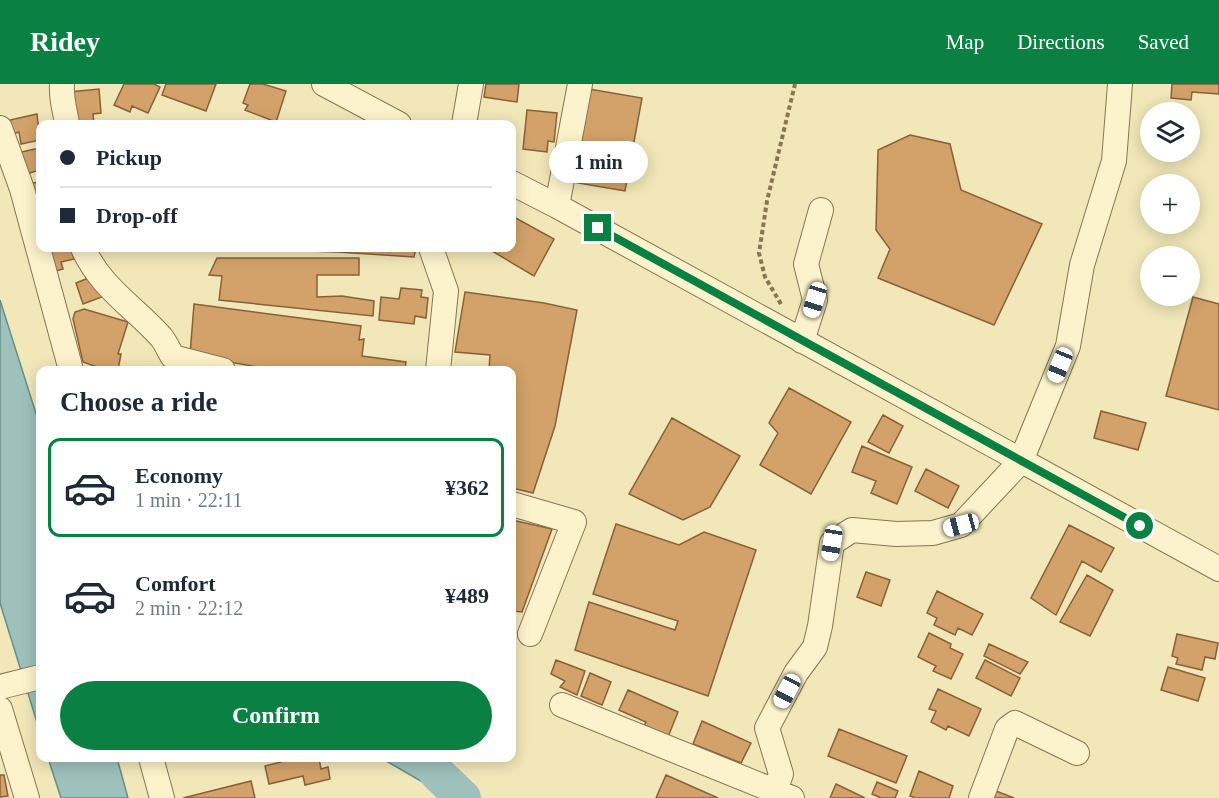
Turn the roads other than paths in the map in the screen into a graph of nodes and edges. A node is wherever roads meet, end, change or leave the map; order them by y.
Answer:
1 (62, 84) edge
2 (324, 84) edge
3 (471, 84) edge
4 (580, 84) edge
5 (1120, 84) edge
6 (346, 90) edge
7 (66, 120) edge
8 (393, 120) edge
9 (465, 120) edge
10 (0, 128) edge
11 (516, 185) edge
12 (557, 206) junction
13 (821, 210) dead end
14 (36, 241) edge
15 (39, 252) edge
16 (85, 252) edge
17 (432, 252) edge
18 (802, 341) junction
19 (70, 366) edge
20 (208, 366) edge
21 (438, 366) edge
22 (1021, 460) junction
23 (516, 505) edge
24 (1219, 569) edge
25 (530, 634) dead end
26 (36, 678) edge
27 (0, 687) edge
28 (562, 705) dead end
29 (0, 710) edge
30 (1077, 753) dead end
31 (152, 762) edge
32 (784, 795) edge
33 (27, 798) edge
34 (162, 798) edge
35 (981, 798) edge

1 - 7 street
2 - 6 street
3 - 9 street
4 - 12 street
5 - 22 street
6 - 8 street
10 - 14 street
11 - 12 street
12 - 18 street
13 - 18 street
15 - 19 street
16 - 20 street
17 - 21 street
18 - 22 street
22 - 24 street
22 - 32 street
23 - 25 street
26 - 27 street
28 - 32 street
29 - 33 street
30 - 35 street
31 - 34 street

